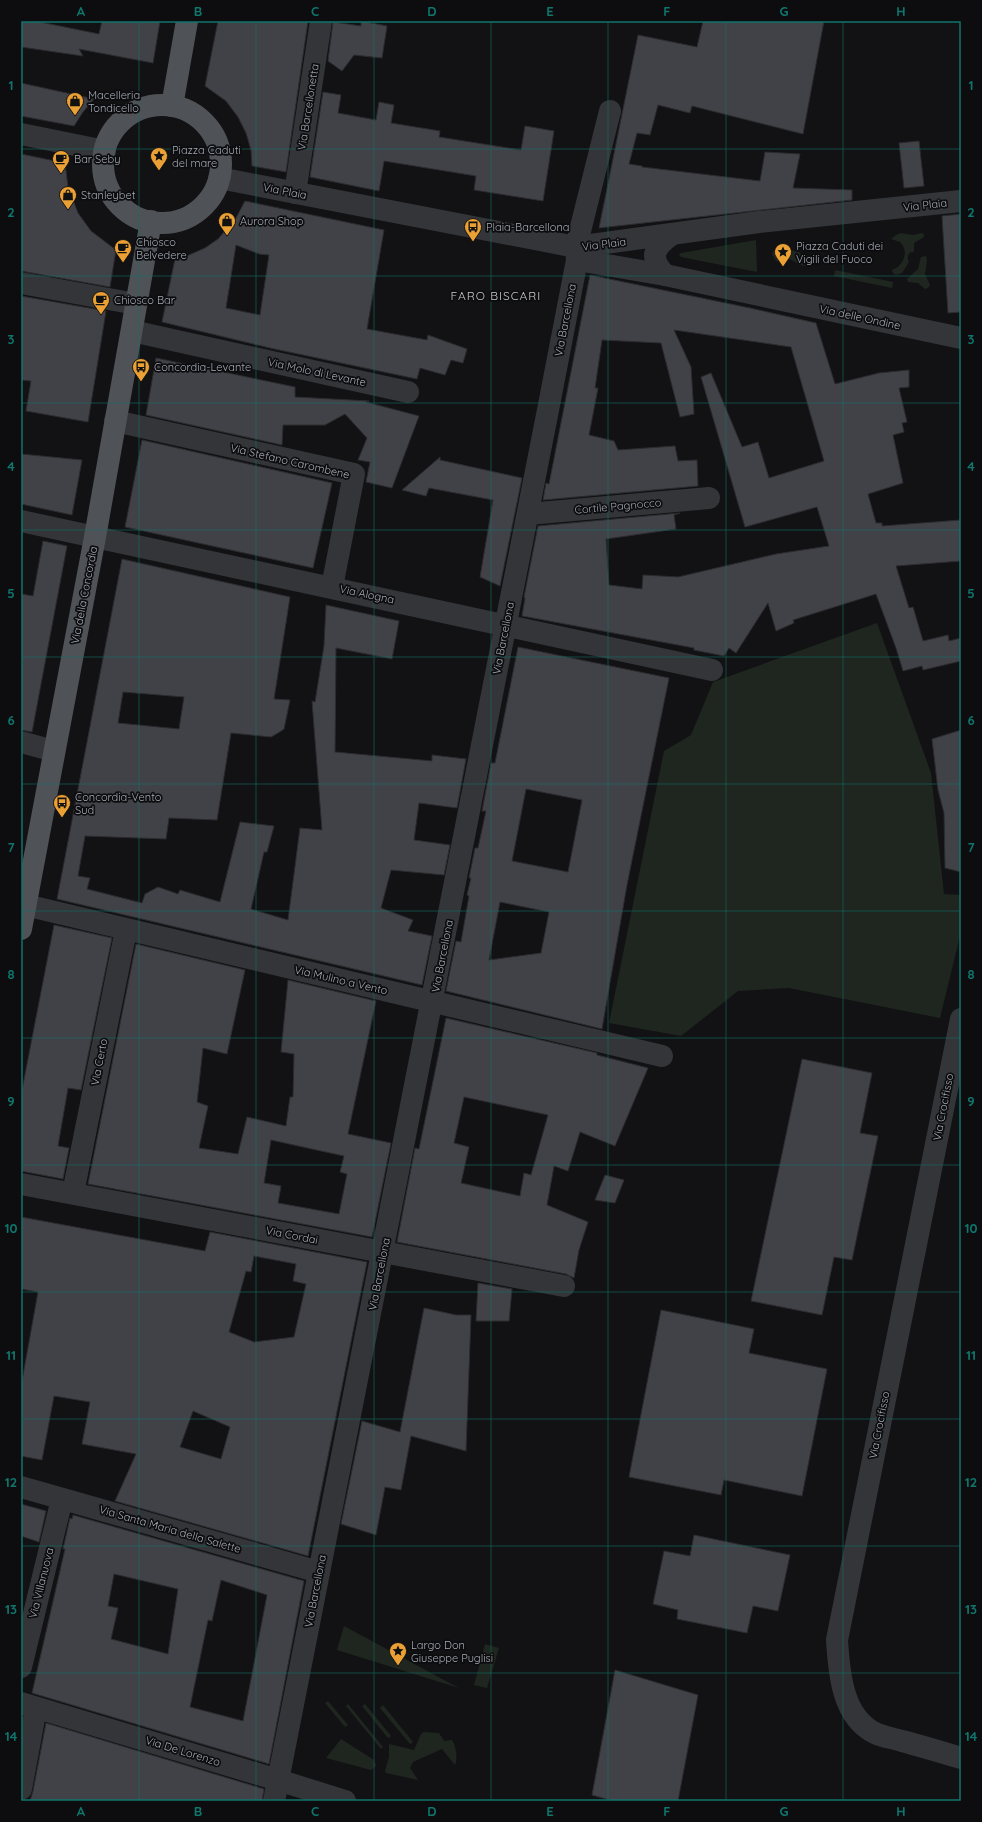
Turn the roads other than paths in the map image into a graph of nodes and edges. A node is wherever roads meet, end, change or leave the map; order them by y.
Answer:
1 (187, 21) edge
2 (321, 21) edge
3 (172, 106) junction
4 (610, 111) dead end
5 (21, 134) edge
6 (105, 151) junction
7 (219, 178) junction
8 (295, 193) junction
9 (961, 201) edge
10 (151, 221) junction
11 (671, 235) junction
12 (577, 253) junction
13 (665, 275) junction
14 (21, 283) edge
15 (136, 304) junction
16 (132, 331) junction
17 (961, 338) edge
18 (408, 392) dead end
19 (115, 421) junction
20 (709, 498) dead end
21 (528, 514) junction
22 (21, 521) edge
23 (95, 537) junction
24 (332, 587) junction
25 (505, 625) junction
26 (712, 670) dead end
27 (21, 742) edge
28 (54, 751) junction
29 (23, 905) edge
30 (21, 929) edge
31 (126, 930) junction
32 (433, 1002) junction
33 (961, 1019) edge
34 (662, 1056) dead end
35 (21, 1184) edge
36 (73, 1193) junction
37 (383, 1252) junction
38 (564, 1286) dead end
39 (21, 1487) edge
40 (62, 1498) junction
41 (319, 1572) junction
42 (21, 1668) edge
43 (28, 1705) edge
44 (961, 1758) edge
45 (278, 1780) junction
46 (21, 1789) edge
47 (274, 1801) edge
48 (345, 1801) edge

1 - 3 main road
2 - 8 street, Via Barcellonetta
3 - 6 main road
3 - 7 main road
4 - 12 street, Via Barcellona
5 - 6 street
6 - 10 main road
7 - 8 street, Via Plaia
7 - 10 main road
8 - 12 street, Via Plaia
9 - 11 street, Via Plaia
10 - 15 main road, Via della Concordia
11 - 12 street, Via Plaia
11 - 13 street
12 - 13 street, Via delle Ondine
12 - 21 street, Via Barcellona
13 - 17 street, Via delle Ondine
14 - 15 street
15 - 16 main road, Via della Concordia
16 - 18 street, Via Molo di Levante
16 - 19 main road, Via della Concordia
19 - 23 main road, Via della Concordia
19 - 24 street, Via Stefano Carombene
20 - 21 street, Cortile Pagnocco
21 - 25 street, Via Barcellona
22 - 23 street, Via Alogna
23 - 24 street, Via Alogna
23 - 28 main road, Via della Concordia
24 - 25 street, Via Alogna
25 - 26 street, Via Alogna
25 - 32 street, Via Barcellona
27 - 28 street
28 - 29 main road, Via della Concordia
29 - 30 main road, Via della Concordia
29 - 31 street, Via Mulino a Vento
31 - 32 street, Via Mulino a Vento
31 - 36 street, Via Certo
32 - 34 street, Via Mulino a Vento
32 - 37 street, Via Barcellona
33 - 44 street, Via Crocifisso
35 - 36 street, Via Cordai
36 - 37 street, Via Cordai
37 - 38 street, Via Cordai
37 - 41 street, Via Barcellona
39 - 40 street, Via Santa Maria della Salette
40 - 41 street, Via Santa Maria della Salette
40 - 42 street, Via Villanuova
41 - 45 street, Via Barcellona
43 - 45 street, Via De Lorenzo
43 - 46 street
45 - 47 street, Via Barcellona
45 - 48 street, Via De Lorenzo

